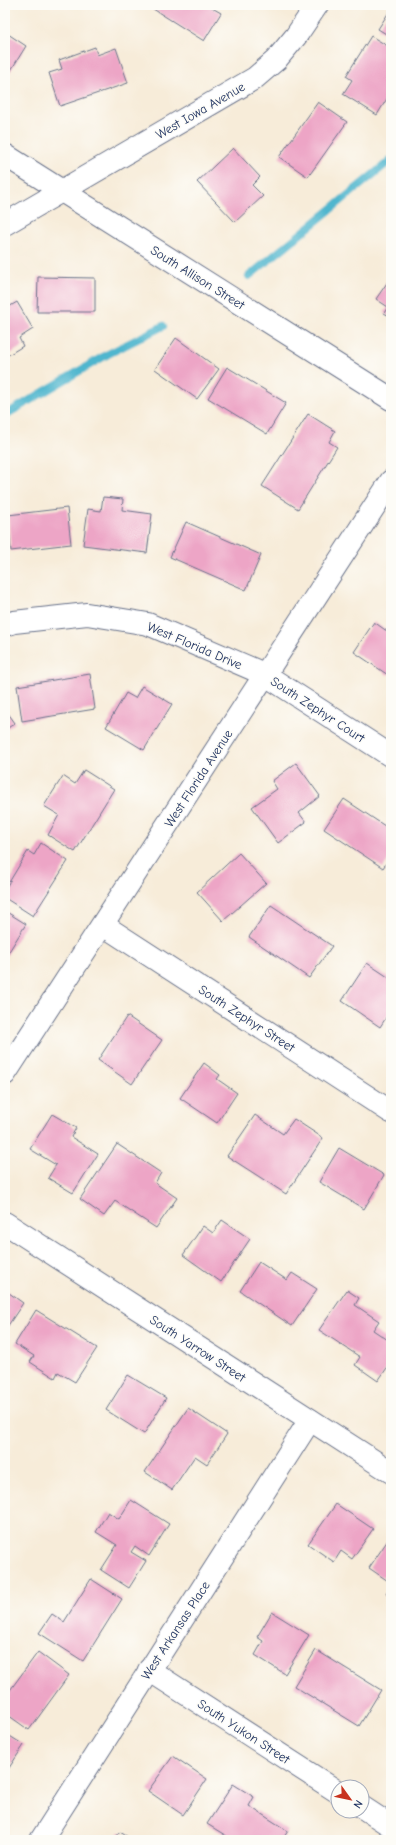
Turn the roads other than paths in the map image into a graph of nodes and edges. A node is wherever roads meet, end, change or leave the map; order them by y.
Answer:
1 (317, 5) edge
2 (5, 155) edge
3 (62, 191) junction
4 (5, 224) edge
5 (391, 399) edge
6 (391, 481) edge
7 (5, 625) edge
8 (264, 674) junction
9 (391, 756) edge
10 (103, 925) junction
11 (5, 1074) edge
12 (391, 1112) edge
13 (5, 1223) edge
14 (310, 1420) junction
15 (391, 1472) edge
16 (149, 1670) junction
17 (330, 1787) edge
18 (370, 1812) edge
19 (391, 1826) edge
20 (41, 1840) edge

1 - 3 street, West Iowa Avenue
2 - 3 street, South Allison Street
3 - 4 street, West Iowa Avenue
3 - 5 street, South Allison Street
6 - 8 street, West Florida Avenue
7 - 8 street, West Florida Drive
8 - 9 street, South Zephyr Court
8 - 10 street, West Florida Avenue
10 - 11 street, West Florida Avenue
10 - 12 street, South Zephyr Street
13 - 14 street, South Yarrow Street
14 - 15 street, South Yarrow Street
14 - 16 street, West Arkansas Place
16 - 17 street, South Yukon Street
16 - 20 street, West Arkansas Place
18 - 19 street

